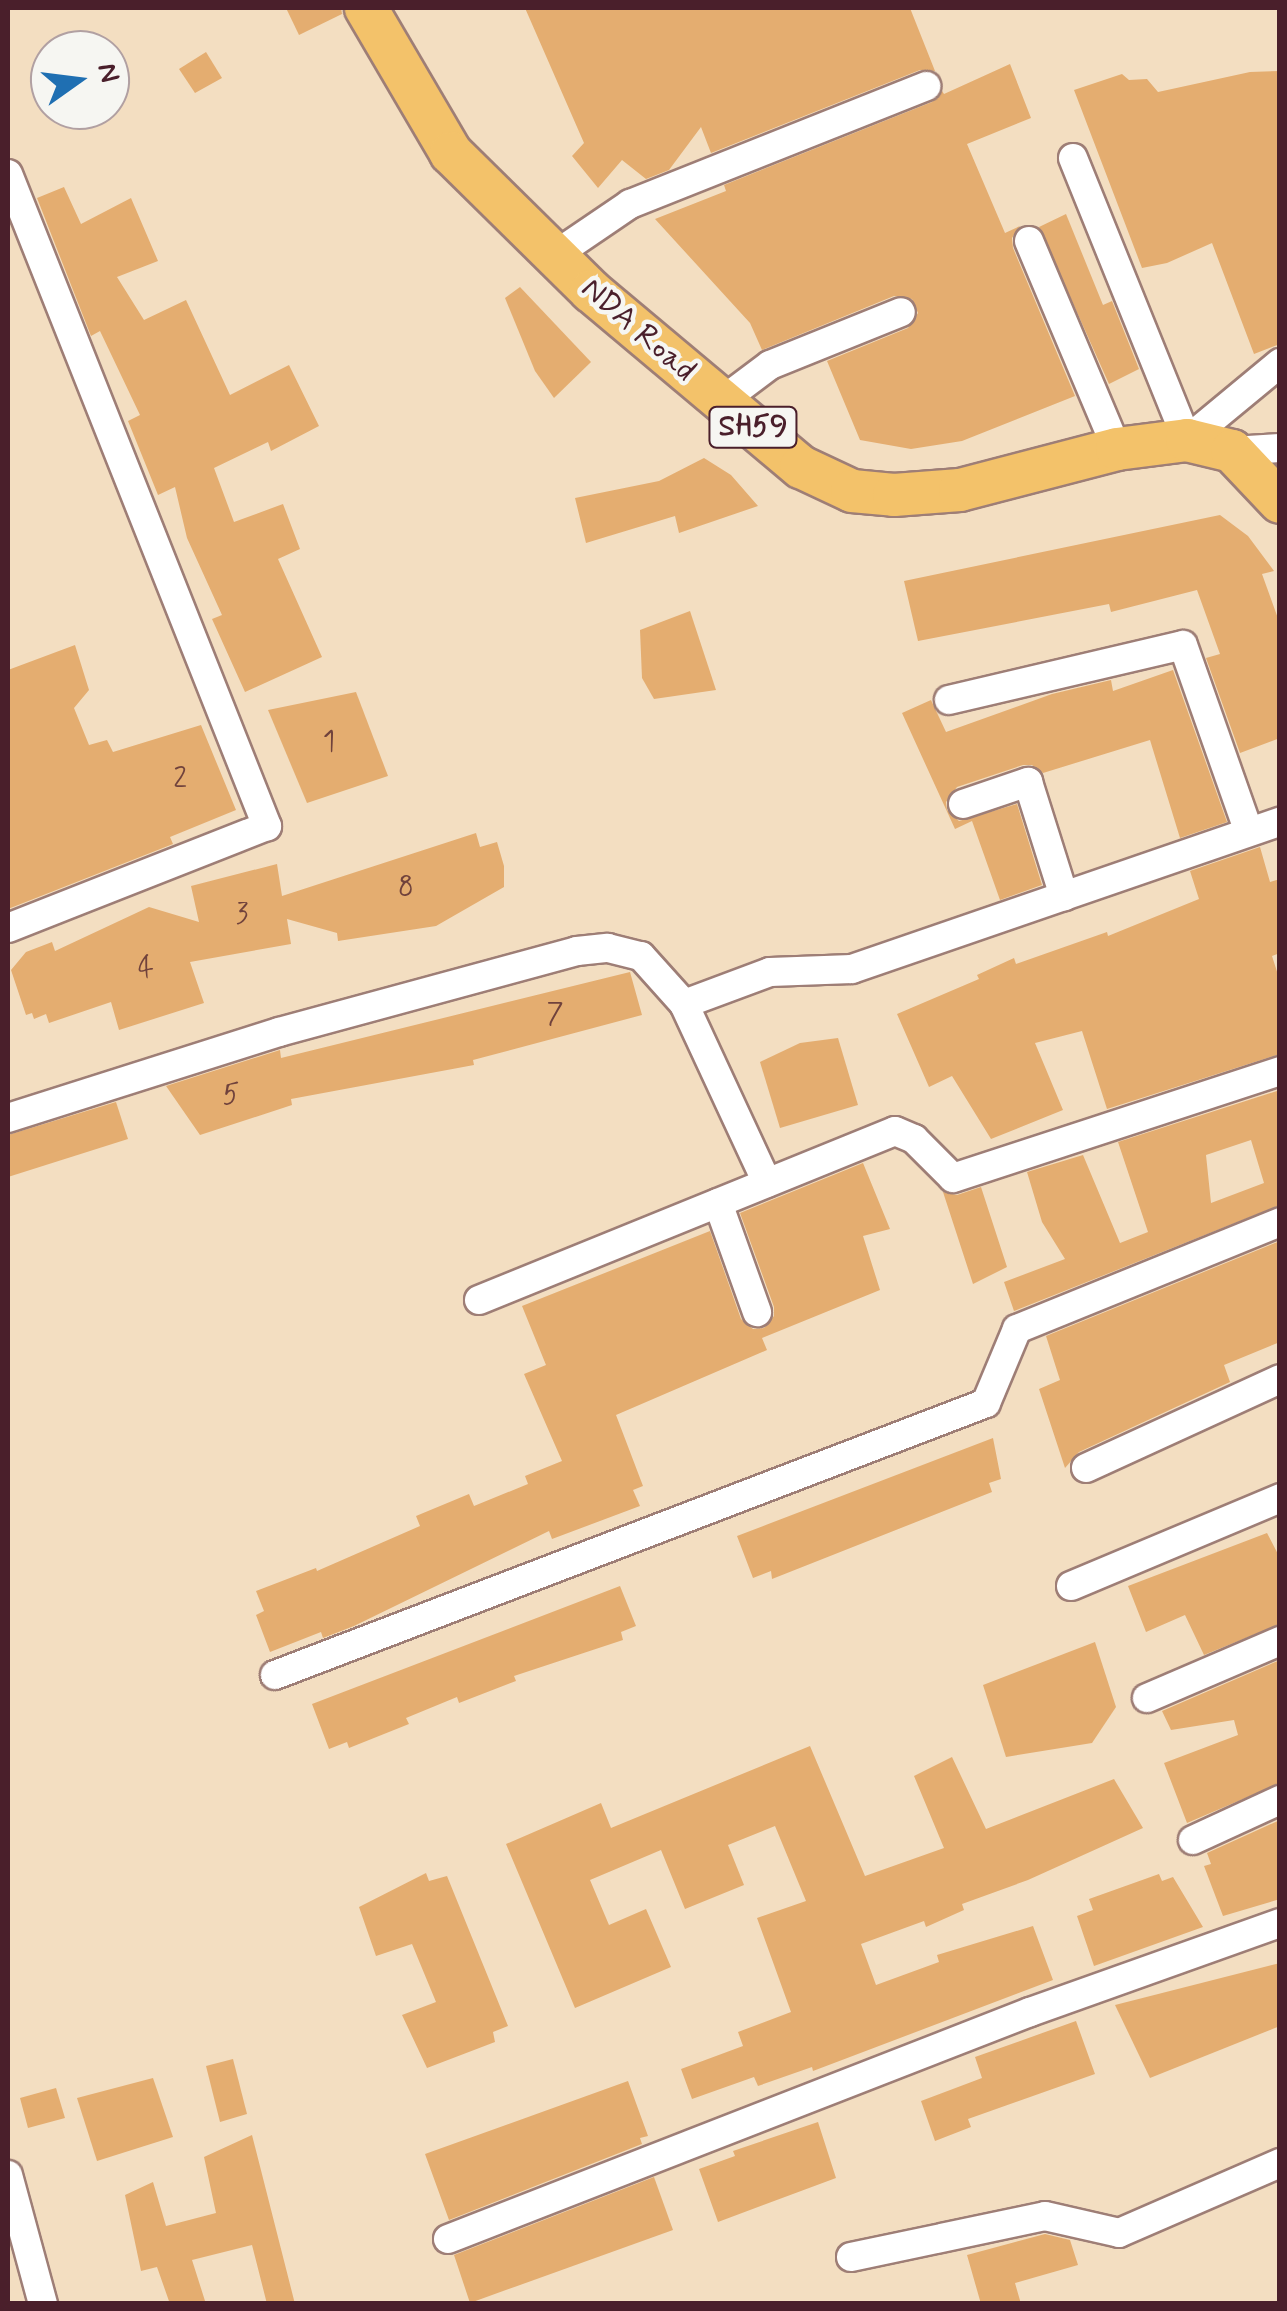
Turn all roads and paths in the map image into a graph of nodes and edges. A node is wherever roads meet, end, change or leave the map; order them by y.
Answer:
1 (366, 8) edge
2 (926, 86) dead end
3 (1073, 158) dead end
4 (8, 174) edge
5 (1029, 240) dead end
6 (554, 255) junction
7 (901, 312) dead end
8 (1280, 364) edge
9 (722, 401) junction
10 (1187, 440) junction
11 (1118, 448) junction
12 (1280, 448) edge
13 (1232, 451) junction
14 (1280, 502) edge
15 (950, 700) dead end
16 (963, 804) dead end
17 (1280, 822) edge
18 (1248, 832) junction
19 (1064, 896) junction
20 (8, 928) edge
21 (684, 1004) junction
22 (1280, 1072) edge
23 (8, 1118) edge
24 (767, 1183) junction
25 (718, 1204) junction
26 (1280, 1222) edge
27 (479, 1300) dead end
28 (757, 1312) dead end
29 (1280, 1379) edge
30 (1086, 1468) dead end
31 (1280, 1498) edge
32 (1070, 1586) dead end
33 (1280, 1642) edge
34 (275, 1674) dead end
35 (1147, 1698) dead end
36 (1280, 1800) edge
37 (1193, 1840) dead end
38 (1280, 1923) edge
39 (1280, 2163) edge
40 (8, 2175) edge
41 (448, 2239) dead end
42 (851, 2257) dead end
43 (43, 2304) edge

1 - 6 main road, NDA Road / SH59
2 - 6 street
3 - 10 street
4 - 20 street
5 - 11 street
6 - 9 main road, NDA Road / SH59
7 - 9 street
8 - 10 street
9 - 11 main road, NDA Road / SH59
10 - 11 main road, NDA Road / SH59
10 - 13 main road, NDA Road / SH59
12 - 13 street
13 - 14 main road
15 - 18 street
16 - 19 street
17 - 18 street
18 - 19 street
19 - 21 street
21 - 23 street
21 - 24 street
22 - 24 street
24 - 25 street
25 - 27 street
25 - 28 street
26 - 34 street
29 - 30 street
31 - 32 street
33 - 35 street
36 - 37 street
38 - 41 street
39 - 42 street
40 - 43 street

